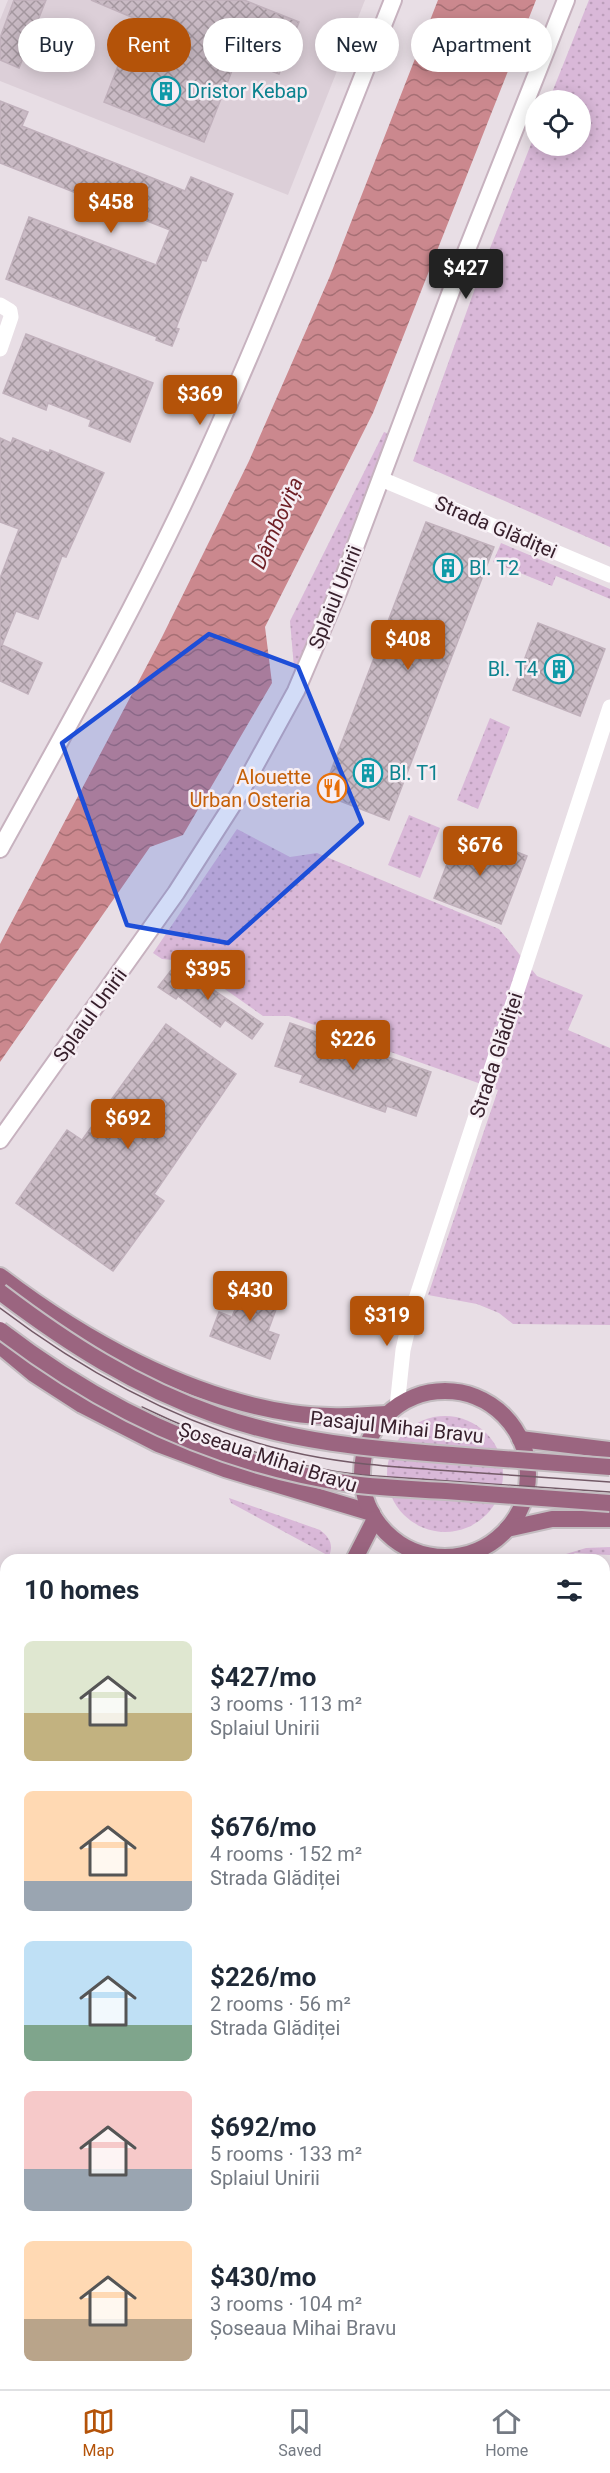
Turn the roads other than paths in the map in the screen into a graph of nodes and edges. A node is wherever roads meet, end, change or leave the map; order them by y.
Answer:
1 (393, 0) edge
2 (566, 0) edge
3 (0, 305) edge
4 (0, 349) edge
5 (381, 479) junction
6 (610, 574) edge
7 (610, 707) edge
8 (0, 849) edge
9 (0, 1140) edge
10 (0, 1276) edge
11 (0, 1292) edge
12 (0, 1330) edge
13 (0, 1346) edge
14 (392, 1411) junction
15 (520, 1439) junction
16 (610, 1450) edge
17 (610, 1467) edge
18 (610, 1503) edge
19 (373, 1516) junction
20 (610, 1519) edge
21 (507, 1529) junction
22 (477, 1551) junction
23 (357, 1554) edge
24 (421, 1554) edge
25 (464, 1554) edge
26 (472, 1554) edge

1 - 8 main road
2 - 5 main road, Splaiul Unirii
3 - 4 street
5 - 6 street, Strada Glădiței
5 - 9 main road, Splaiul Unirii
7 - 14 street, Strada Glădiței
10 - 14 main road
11 - 17 main road, Pasajul Mihai Bravu, bridge
12 - 18 main road, bridge
13 - 19 main road, Șoseaua Mihai Bravu
14 - 15 main road
14 - 19 main road
15 - 16 main road
15 - 21 main road
19 - 23 main road
19 - 24 main road
20 - 21 main road
21 - 22 main road
22 - 25 main road
22 - 26 main road

